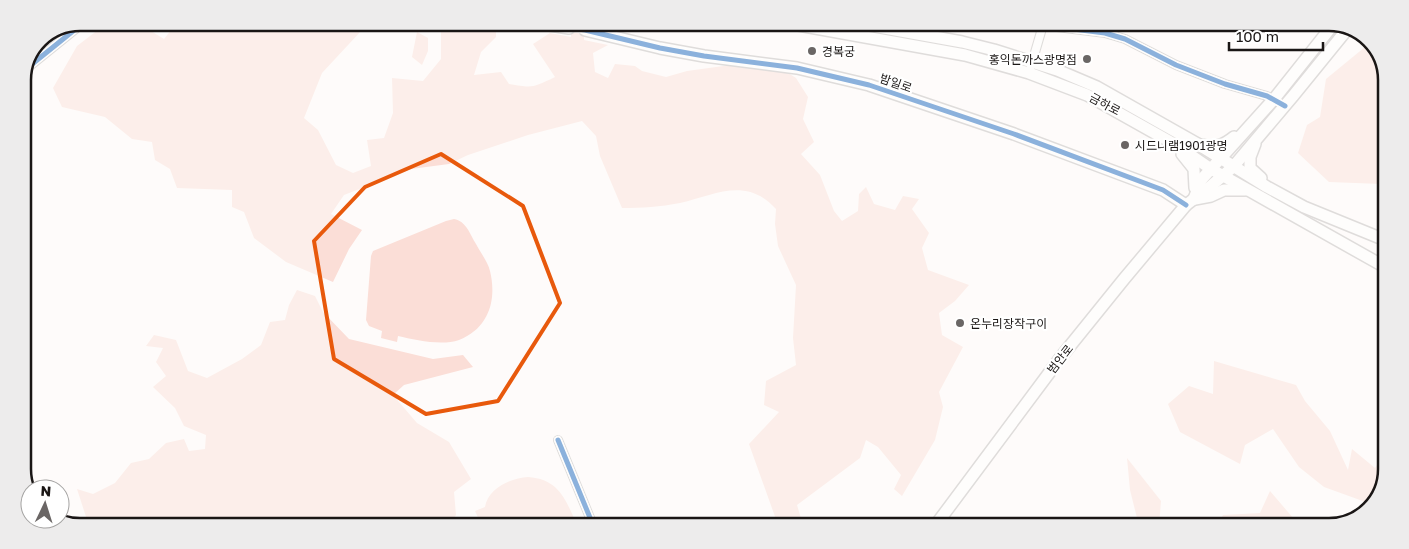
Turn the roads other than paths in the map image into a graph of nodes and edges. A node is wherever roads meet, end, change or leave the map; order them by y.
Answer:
1 (589, 31) edge
2 (830, 31) edge
3 (879, 31) edge
4 (906, 31) edge
5 (1040, 31) edge
6 (1089, 31) edge
7 (1328, 31) edge
8 (71, 32) edge
9 (1343, 33) edge
10 (878, 40) junction
11 (35, 62) edge
12 (1031, 67) junction
13 (1274, 99) junction
14 (1285, 106) junction
15 (1250, 125) junction
16 (1257, 139) junction
17 (1196, 144) junction
18 (1176, 145) junction
19 (1221, 160) junction
20 (1233, 167) junction
21 (1211, 169) junction
22 (1222, 175) junction
23 (1267, 187) junction
24 (1250, 190) junction
25 (1190, 202) junction
26 (1378, 237) edge
27 (1378, 263) edge
28 (558, 440) dead end
29 (590, 518) edge
30 (941, 518) edge

1 - 25 main road, 밤일로
2 - 10 main road, 금하로
3 - 10 street
4 - 12 main road, 금하로
5 - 12 street
6 - 13 street
7 - 13 main road, 범안로
8 - 11 street
9 - 14 main road, 범안로
10 - 12 main road, 금하로
12 - 17 main road, 금하로
12 - 18 main road, 금하로
13 - 14 street
13 - 15 main road, 범안로
14 - 16 main road, 범안로
15 - 17 main road
15 - 19 main road, 범안로
16 - 20 main road, 범안로
16 - 23 main road
17 - 19 main road, 금하로
18 - 21 main road, 금하로
18 - 25 main road
19 - 20 main road, 금하로
19 - 21 main road, 범안로
20 - 22 main road, 범안로
20 - 23 main road, 금하로
21 - 22 main road, 금하로
21 - 25 main road, 범안로
22 - 24 main road, 금하로
22 - 25 main road, 범안로
23 - 26 main road, 금하로
24 - 25 main road
24 - 27 main road, 금하로
25 - 30 main road, 범안로
28 - 29 street

